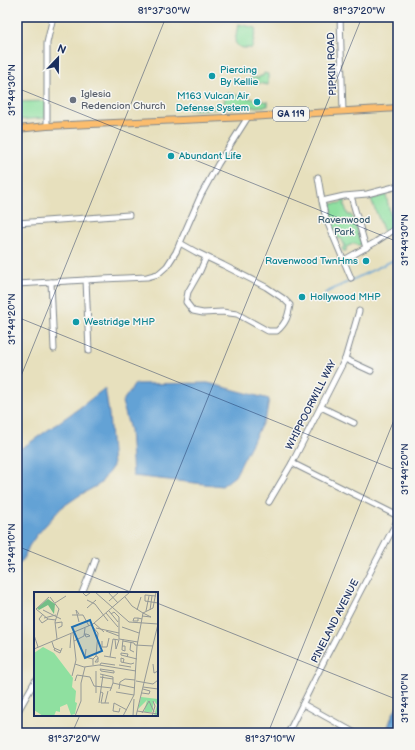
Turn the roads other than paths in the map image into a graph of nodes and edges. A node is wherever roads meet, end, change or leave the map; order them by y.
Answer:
1 (54, 17) edge
2 (340, 17) edge
3 (398, 108) edge
4 (343, 111) junction
5 (248, 117) junction
6 (47, 126) junction
7 (17, 128) edge
8 (318, 177) dead end
9 (398, 186) edge
10 (351, 196) junction
11 (322, 201) junction
12 (129, 215) dead end
13 (17, 223) edge
14 (398, 227) edge
15 (180, 243) junction
16 (366, 248) junction
17 (206, 257) junction
18 (344, 260) junction
19 (352, 278) dead end
20 (86, 280) junction
21 (51, 282) junction
22 (17, 284) edge
23 (359, 311) dead end
24 (54, 349) dead end
25 (89, 351) dead end
26 (345, 359) junction
27 (370, 371) dead end
28 (321, 407) junction
29 (354, 423) dead end
30 (292, 463) junction
31 (269, 502) dead end
32 (398, 517) edge
33 (95, 560) dead end
34 (82, 592) edge
35 (34, 683) edge
36 (303, 704) junction
37 (17, 713) edge
38 (288, 733) edge
39 (355, 733) edge

1 - 6 street
2 - 4 street, PIPKIN ROAD
3 - 4 main road, GA 119
4 - 5 main road, GA 119
5 - 6 main road, GA 119
5 - 15 street
6 - 7 main road, GA 119
8 - 11 street
9 - 10 street
10 - 11 street
10 - 16 street
11 - 18 street
12 - 13 street
14 - 16 street
15 - 17 street
15 - 20 street
16 - 18 street
17 - 17 street
18 - 19 street
20 - 21 street
20 - 25 street
21 - 22 street
21 - 24 street
23 - 26 street, WHIPPOORWILL WAY
26 - 27 street
26 - 28 street, WHIPPOORWILL WAY
28 - 29 street
28 - 30 street, WHIPPOORWILL WAY
30 - 31 street, WHIPPOORWILL WAY
30 - 32 street
32 - 36 street, PINELAND AVENUE
33 - 34 street
35 - 37 street
36 - 38 street, PINELAND AVENUE
36 - 39 street

